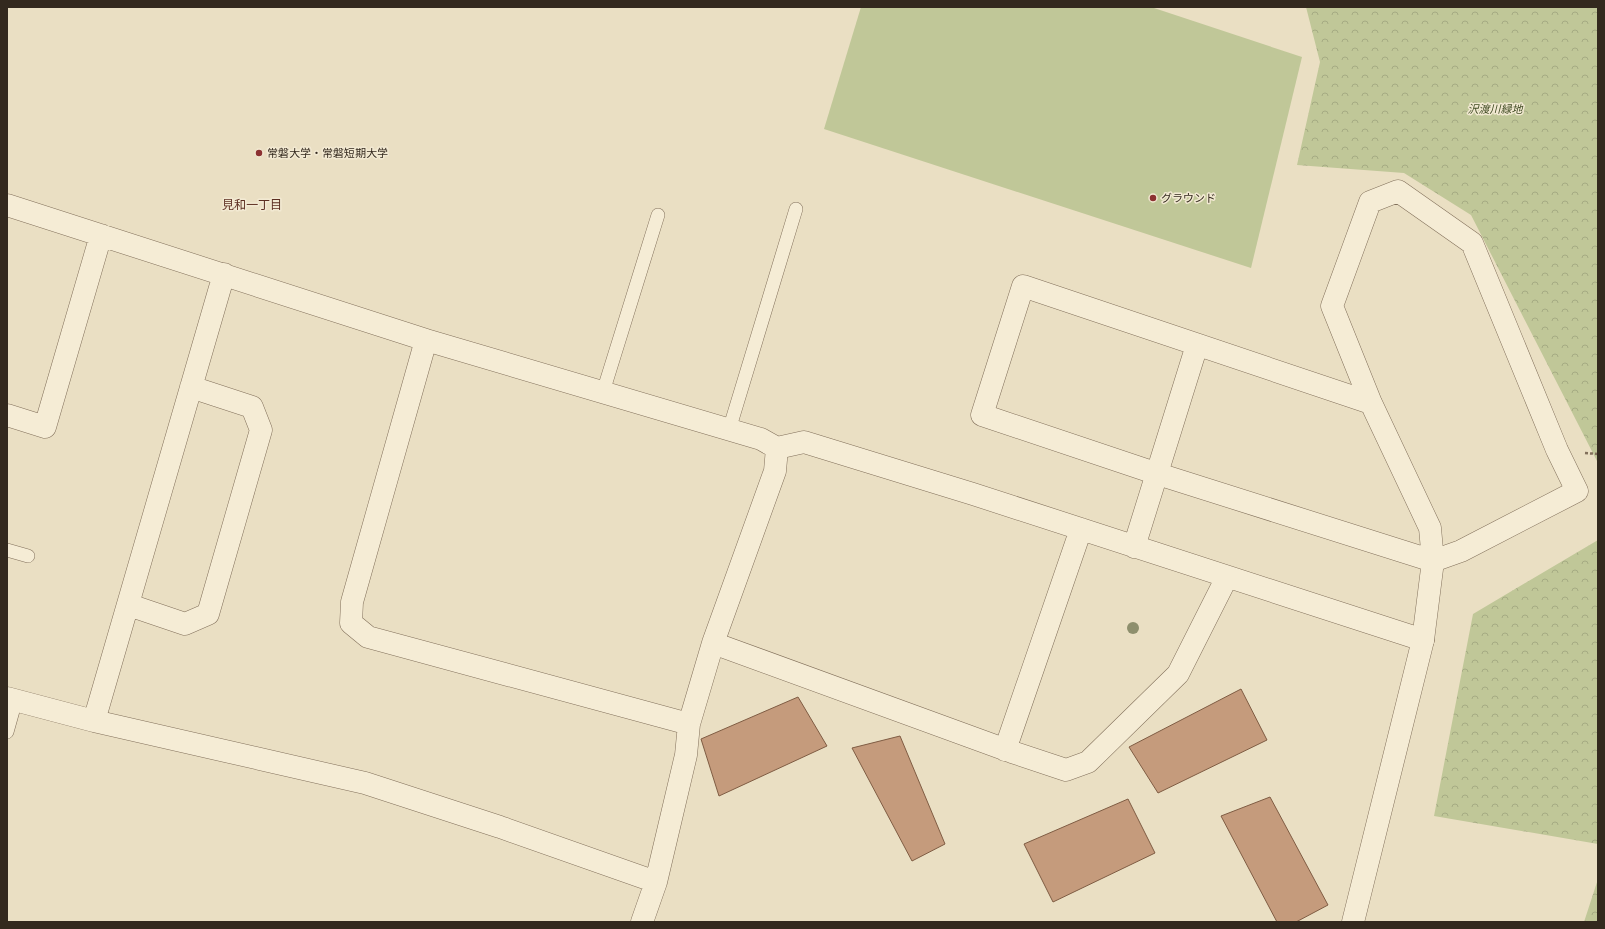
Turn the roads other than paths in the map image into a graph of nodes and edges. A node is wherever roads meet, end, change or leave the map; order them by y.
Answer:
1 (7, 205) edge
2 (796, 209) dead end
3 (658, 215) dead end
4 (101, 235) junction
5 (224, 274) junction
6 (426, 340) junction
7 (1197, 345) junction
8 (191, 387) junction
9 (603, 392) junction
10 (1371, 403) junction
11 (7, 415) edge
12 (729, 430) junction
13 (777, 448) junction
14 (1158, 474) junction
15 (1081, 529) junction
16 (1134, 547) junction
17 (7, 550) edge
18 (28, 556) dead end
19 (1433, 561) junction
20 (1226, 577) junction
21 (129, 605) junction
22 (1423, 640) junction
23 (713, 643) junction
24 (12, 699) edge
25 (94, 721) junction
26 (689, 724) junction
27 (7, 732) edge
28 (1005, 750) junction
29 (656, 882) junction
30 (642, 922) edge
31 (1353, 922) edge

1 - 4 street
2 - 12 lane
3 - 9 lane
4 - 5 street
4 - 11 street
5 - 6 street
5 - 8 street
6 - 9 street
6 - 26 street
7 - 10 street
7 - 14 street
7 - 14 street
8 - 21 street
8 - 21 street
9 - 12 street
10 - 19 street
10 - 19 street
12 - 13 street
13 - 15 street
13 - 23 street
14 - 16 street
14 - 19 street
15 - 16 street
15 - 28 street
16 - 20 street
17 - 18 lane
19 - 22 street
20 - 22 street
20 - 28 street
21 - 25 street
22 - 31 street
23 - 26 street
23 - 28 street
24 - 25 street
24 - 27 lane
25 - 29 street
26 - 29 street
29 - 30 street

